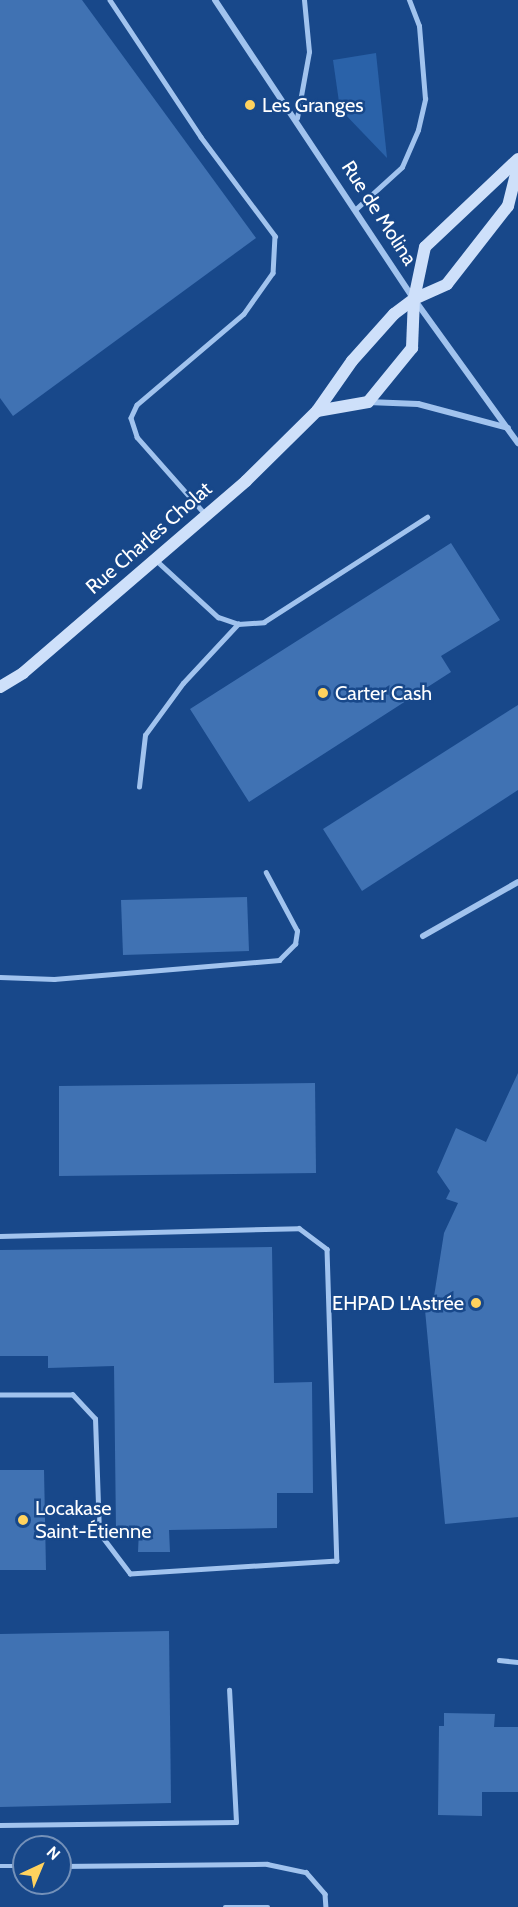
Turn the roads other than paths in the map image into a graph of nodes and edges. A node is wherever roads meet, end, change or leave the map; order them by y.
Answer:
1 (110, 0) edge
2 (215, 0) edge
3 (304, 0) edge
4 (410, 0) edge
5 (297, 118) junction
6 (518, 159) edge
7 (518, 166) edge
8 (356, 209) junction
9 (414, 299) junction
10 (368, 402) junction
11 (317, 411) junction
12 (508, 428) junction
13 (518, 443) edge
14 (206, 515) junction
15 (427, 517) dead end
16 (155, 559) junction
17 (238, 624) junction
18 (0, 687) edge
19 (139, 787) dead end
20 (266, 873) dead end
21 (518, 882) edge
22 (423, 936) dead end
23 (0, 977) edge
24 (0, 1236) edge
25 (0, 1395) edge
26 (499, 1660) dead end
27 (518, 1662) edge
28 (229, 1690) dead end
29 (0, 1825) edge
30 (72, 1866) edge
31 (225, 1907) edge
32 (268, 1907) edge
33 (326, 1907) edge

1 - 14 lane
2 - 5 street, Rue de Molina
3 - 5 lane
4 - 8 lane
5 - 8 street, Rue de Molina
6 - 9 street
7 - 9 street, Rue Charles Cholat
8 - 9 street, Rue de Molina
9 - 10 street
9 - 11 street, Rue Charles Cholat
9 - 12 street, Rue de Molina
10 - 11 street
10 - 12 street
11 - 14 street, Rue Charles Cholat
12 - 13 street, Rue de Molina
14 - 16 street, Rue Charles Cholat
15 - 17 lane
16 - 17 lane
16 - 18 street, Rue Charles Cholat
17 - 19 lane
20 - 23 lane
21 - 22 street
24 - 25 lane
26 - 27 lane
28 - 29 lane
30 - 33 lane
31 - 32 lane

